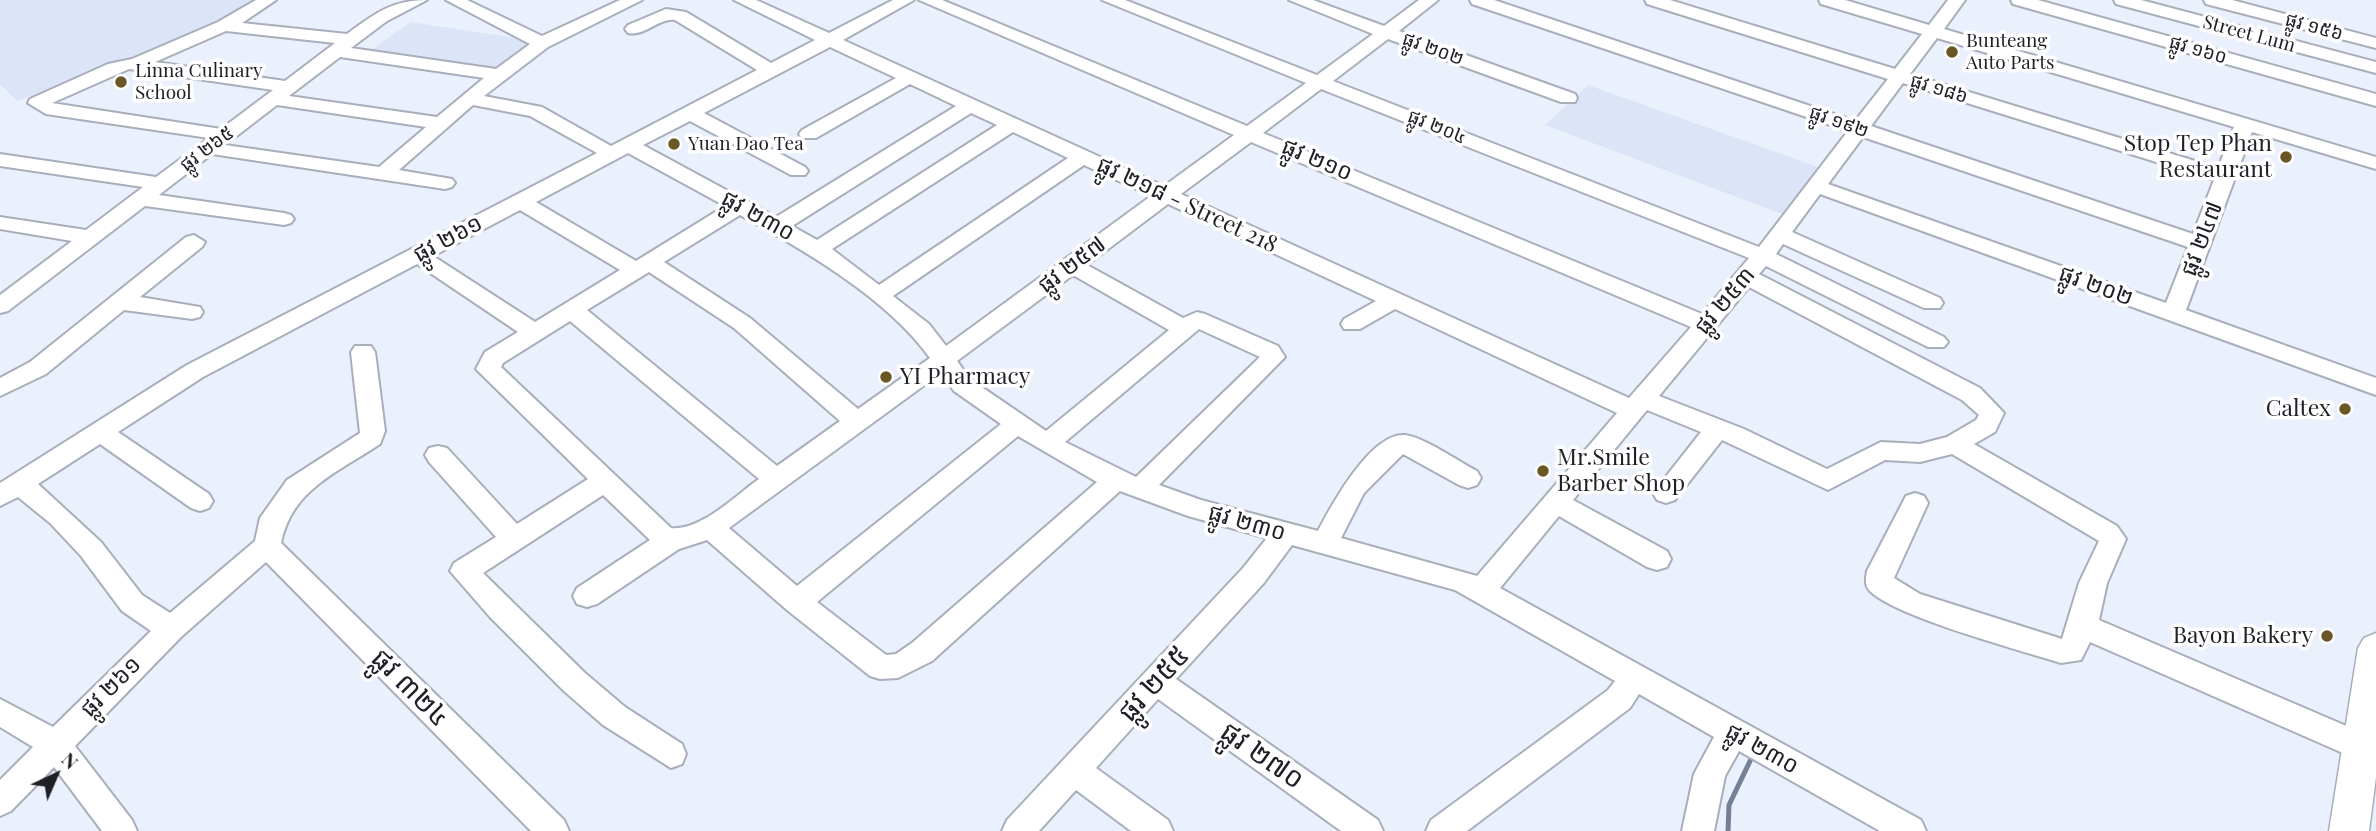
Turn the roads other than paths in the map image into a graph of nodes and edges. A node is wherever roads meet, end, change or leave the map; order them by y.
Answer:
1 (268, 0) edge
2 (454, 0) edge
3 (594, 0) edge
4 (634, 0) edge
5 (742, 0) edge
6 (906, 0) edge
7 (927, 0) edge
8 (1110, 0) edge
9 (1297, 0) edge
10 (1430, 0) edge
11 (1478, 0) edge
12 (1653, 0) edge
13 (1827, 0) edge
14 (1957, 0) edge
15 (2019, 0) edge
16 (2122, 0) edge
17 (2212, 0) edge
18 (405, 1) edge
19 (614, 9) junction
20 (224, 26) junction
21 (634, 29) dead end
22 (1387, 32) junction
23 (1933, 32) junction
24 (829, 40) junction
25 (542, 43) junction
26 (2376, 43) edge
27 (343, 46) junction
28 (135, 65) junction
29 (2376, 68) edge
30 (771, 71) junction
31 (499, 75) junction
32 (1899, 76) junction
33 (910, 77) junction
34 (1321, 81) junction
35 (281, 93) junction
36 (469, 99) junction
37 (1568, 99) dead end
38 (2376, 100) edge
39 (970, 105) junction
40 (690, 113) junction
41 (440, 123) junction
42 (1012, 124) junction
43 (2245, 124) junction
44 (1859, 129) junction
45 (1251, 133) junction
46 (809, 134) dead end
47 (225, 135) junction
48 (208, 148) junction
49 (620, 150) junction
50 (1083, 157) junction
51 (0, 160) edge
52 (2376, 163) edge
53 (798, 171) dead end
54 (384, 173) junction
55 (2225, 177) junction
56 (444, 183) dead end
57 (160, 184) junction
58 (1816, 186) junction
59 (1166, 195) junction
60 (140, 200) junction
61 (520, 201) junction
62 (740, 206) junction
63 (284, 219) dead end
64 (0, 223) edge
65 (777, 226) junction
66 (1779, 234) junction
67 (90, 237) junction
68 (194, 242) dead end
69 (2200, 244) junction
70 (818, 249) junction
71 (417, 255) junction
72 (1763, 256) junction
73 (1071, 265) junction
74 (643, 266) junction
75 (1745, 276) junction
76 (880, 295) junction
77 (1394, 300) junction
78 (121, 302) junction
79 (1932, 303) dead end
80 (0, 306) edge
81 (572, 310) junction
82 (192, 312) dead end
83 (2173, 314) junction
84 (1353, 324) dead end
85 (1705, 324) junction
86 (1185, 329) junction
87 (536, 333) junction
88 (1936, 342) dead end
89 (363, 352) dead end
90 (943, 360) junction
91 (2376, 387) edge
92 (0, 388) edge
93 (1637, 405) junction
94 (857, 422) junction
95 (1016, 425) junction
96 (1718, 428) junction
97 (102, 433) junction
98 (1047, 444) junction
99 (1955, 444) junction
100 (438, 455) dead end
101 (1468, 478) dead end
102 (777, 479) junction
103 (605, 481) junction
104 (1128, 484) junction
105 (11, 491) edge
106 (1666, 494) dead end
107 (200, 502) dead end
108 (1555, 502) junction
109 (1915, 503) dead end
110 (710, 527) junction
111 (1285, 534) junction
112 (514, 538) junction
113 (673, 539) junction
114 (1325, 543) junction
115 (267, 545) junction
116 (1657, 559) dead end
117 (1481, 591) junction
118 (587, 596) dead end
119 (797, 602) junction
120 (2083, 626) junction
121 (170, 629) junction
122 (2376, 648) edge
123 (1634, 677) junction
124 (1157, 681) junction
125 (0, 712) edge
126 (1733, 733) junction
127 (55, 744) junction
128 (2361, 747) junction
129 (671, 754) dead end
130 (1075, 771) junction
131 (0, 801) edge
132 (121, 831) edge
133 (553, 831) edge
134 (1018, 831) edge
135 (1157, 831) edge
136 (1367, 831) edge
137 (1442, 831) edge
138 (1698, 831) edge
139 (1910, 831) edge
140 (2349, 831) edge

1 - 20 street
2 - 25 street
3 - 19 street
4 - 19 street
5 - 24 street, ផ្លូវ ២១៨ - Street 218
6 - 24 street, ផ្លូវ ២៦១
7 - 45 street, ផ្លូវ ២១០
8 - 34 street, ផ្លូវ ២០៤
9 - 22 street, ផ្លូវ ២០២
10 - 22 street, ផ្លូវ ២៥៧
11 - 44 street, ផ្លូវ ១៩២
12 - 32 street, ផ្លូវ ១៨៦
13 - 23 street
14 - 23 street, ផ្លូវ ២៥៣
15 - 38 street, ផ្លូវ ១៦០
16 - 29 street, Street Lum
17 - 26 street, ផ្លូវ ១៥៦
18 - 27 street, ផ្លូវ ២៦៥
19 - 25 street
20 - 27 street
20 - 28 street
21 - 30 street
22 - 34 street, ផ្លូវ ២៥៧
22 - 37 street, ផ្លូវ ២០២
23 - 32 street, ផ្លូវ ២៥៣
23 - 43 street
24 - 30 street, ផ្លូវ ២៦១
24 - 33 street, ផ្លូវ ២១៨ - Street 218
25 - 31 street
27 - 31 street
27 - 35 street, ផ្លូវ ២៦៥
28 - 35 street
28 - 47 street
30 - 40 street, ផ្លូវ ២៦១
31 - 36 street
32 - 44 street, ផ្លូវ ២៥៣
32 - 55 street, ផ្លូវ ១៨៦
33 - 39 street, ផ្លូវ ២១៨ - Street 218
33 - 46 street
34 - 45 street, ផ្លូវ ២៥៧
34 - 72 street, ផ្លូវ ២០៤
35 - 41 street
35 - 47 street, ផ្លូវ ២៦៥
36 - 41 street
36 - 49 street, ផ្លូវ ២៣០
39 - 42 street, ផ្លូវ ២១៨ - Street 218
39 - 65 street
40 - 49 street, ផ្លូវ ២៦១
40 - 53 street
41 - 54 street
42 - 50 street, ផ្លូវ ២១៨ - Street 218
42 - 70 street
43 - 52 street
43 - 55 street, ផ្លូវ ២៤៧
44 - 58 street, ផ្លូវ ២៥៣
44 - 69 street, ផ្លូវ ១៩២
45 - 59 street, ផ្លូវ ២៥៧
45 - 85 street, ផ្លូវ ២១០
47 - 48 street, ផ្លូវ ២៦៥
48 - 54 street
48 - 57 street, ផ្លូវ ២៦៥
49 - 61 street, ផ្លូវ ២៦១
49 - 62 street, ផ្លូវ ២៣០
50 - 59 street, ផ្លូវ ២១៨ - Street 218
50 - 76 street
51 - 57 street
54 - 56 street
55 - 69 street, ផ្លូវ ២៤៧
57 - 60 street, ផ្លូវ ២៦៥
58 - 66 street, ផ្លូវ ២៥៣
58 - 83 street, ផ្លូវ ២០២
59 - 73 street, ផ្លូវ ២៥៧
59 - 77 street, ផ្លូវ ២១៨ - Street 218
60 - 63 street
60 - 67 street, ផ្លូវ ២៦៥
61 - 71 street, ផ្លូវ ២៦១
61 - 74 street
62 - 65 street, ផ្លូវ ២៣០
62 - 74 street
64 - 67 street
65 - 70 street, ផ្លូវ ២៣០
66 - 72 street, ផ្លូវ ២៥៣
66 - 79 street
67 - 80 street, ផ្លូវ ២៦៥
68 - 78 street
69 - 83 street, ផ្លូវ ២៤៧
70 - 76 street, ផ្លូវ ២៣០
71 - 87 street
71 - 97 street, ផ្លូវ ២៦១
72 - 75 street, ផ្លូវ ២៥៣
72 - 88 street, ផ្លូវ ២០៤
73 - 86 street
73 - 90 street, ផ្លូវ ២៥៧
74 - 81 street
74 - 94 street
75 - 85 street, ផ្លូវ ២៥៣
75 - 99 street
76 - 90 street, ផ្លូវ ២៣០
77 - 84 street
77 - 93 street, ផ្លូវ ២១៨ - Street 218
78 - 82 street
78 - 92 street
81 - 87 street
81 - 102 street
83 - 91 street, ផ្លូវ ២០២
85 - 93 street, ផ្លូវ ២៥៣
86 - 98 street
86 - 104 street
87 - 103 street
89 - 115 street
90 - 94 street, ផ្លូវ ២៥៧
90 - 95 street, ផ្លូវ ២៣០
93 - 96 street, ផ្លូវ ២១៨ - Street 218
93 - 108 street, ផ្លូវ ២៥៣
94 - 102 street, ផ្លូវ ២៥៧
95 - 98 street, ផ្លូវ ២៣០
95 - 119 street
96 - 99 street, ផ្លូវ ២១៨ - Street 218
96 - 106 street
97 - 105 street, ផ្លូវ ២៦១
97 - 107 street
98 - 104 street, ផ្លូវ ២៣០
99 - 120 street
100 - 112 street
101 - 114 street
102 - 110 street, ផ្លូវ ២៥៧
103 - 112 street
103 - 113 street
104 - 111 street, ផ្លូវ ២៣០
104 - 119 street
105 - 121 street
108 - 116 street
108 - 117 street, ផ្លូវ ២៥៣
109 - 120 street
110 - 113 street, ផ្លូវ ២៥៧
110 - 119 street
111 - 114 street, ផ្លូវ ២៣០
111 - 124 street, ផ្លូវ ២៥៥
112 - 129 street
113 - 118 street, ផ្លូវ ២៥៧
114 - 117 street, ផ្លូវ ២៣០
115 - 121 street, ផ្លូវ ២៦១
115 - 133 street, ផ្លូវ ៣២៤
117 - 123 street, ផ្លូវ ២៣០
120 - 128 street
121 - 127 street, ផ្លូវ ២៦១
122 - 128 main road
123 - 126 street, ផ្លូវ ២៣០
123 - 137 street
124 - 130 street, ផ្លូវ ២៥៥
124 - 136 street, ផ្លូវ ២៧០
125 - 127 street
126 - 138 street
126 - 139 street, ផ្លូវ ២៣០
127 - 131 street, ផ្លូវ ២៦១
127 - 132 street
128 - 140 main road
130 - 134 street, ផ្លូវ ២៥៥
130 - 135 street

